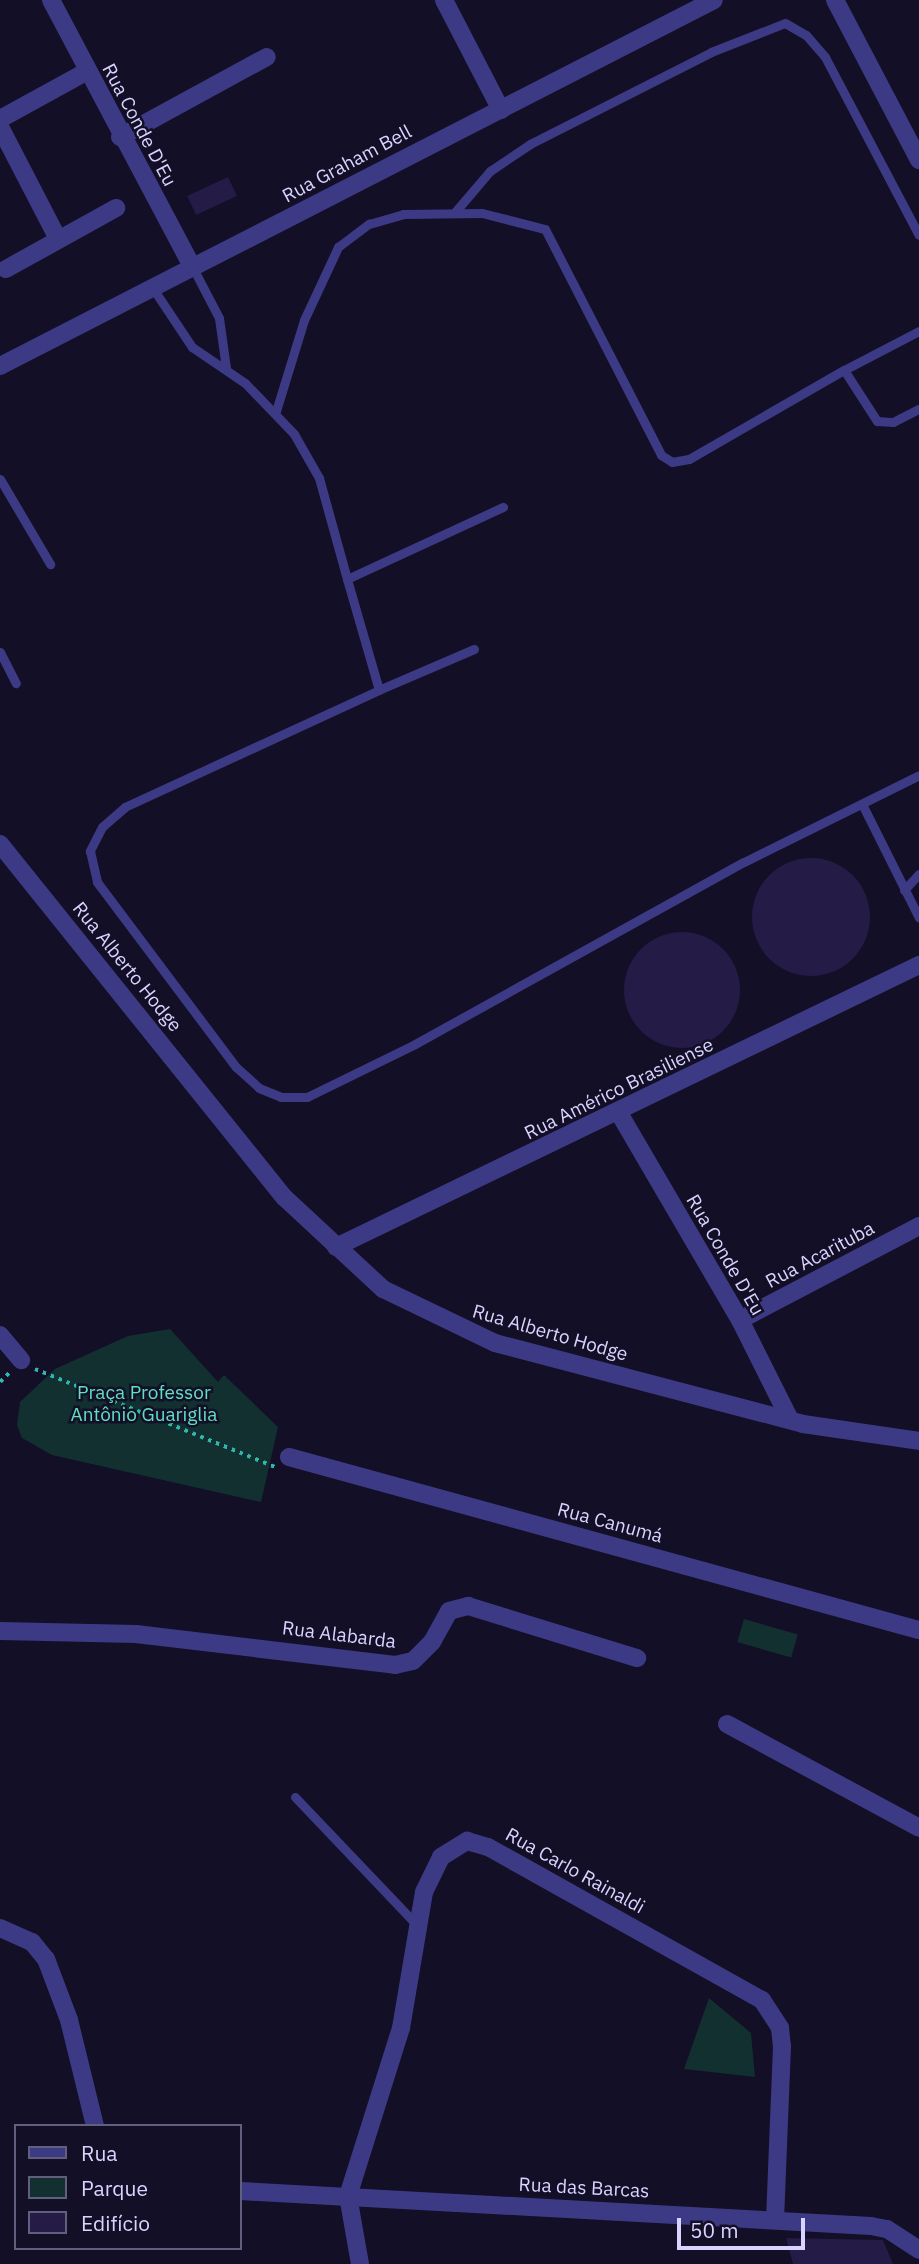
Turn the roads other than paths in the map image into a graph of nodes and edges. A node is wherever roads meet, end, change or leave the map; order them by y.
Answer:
1 (51, 0) edge
2 (444, 0) edge
3 (714, 0) edge
4 (835, 0) edge
5 (267, 57) dead end
6 (86, 72) junction
7 (501, 110) junction
8 (0, 118) edge
9 (0, 127) edge
10 (120, 137) junction
11 (919, 160) edge
12 (116, 208) dead end
13 (455, 212) junction
14 (919, 235) edge
15 (58, 239) junction
16 (193, 268) junction
17 (6, 269) dead end
18 (154, 290) junction
19 (919, 331) edge
20 (0, 366) edge
21 (226, 368) junction
22 (844, 370) junction
23 (919, 409) edge
24 (276, 411) junction
25 (0, 479) edge
26 (503, 507) dead end
27 (50, 564) dead end
28 (347, 579) junction
29 (474, 649) dead end
30 (0, 652) edge
31 (16, 683) dead end
32 (380, 690) junction
33 (919, 775) edge
34 (862, 804) junction
35 (0, 844) edge
36 (919, 874) edge
37 (904, 890) junction
38 (919, 918) edge
39 (919, 965) edge
40 (620, 1113) junction
41 (919, 1226) edge
42 (336, 1247) junction
43 (740, 1320) junction
44 (0, 1335) edge
45 (21, 1360) road end
46 (790, 1420) junction
47 (919, 1441) edge
48 (289, 1457) dead end
49 (919, 1630) edge
50 (0, 1631) edge
51 (637, 1658) dead end
52 (727, 1724) dead end
53 (295, 1797) dead end
54 (919, 1828) edge
55 (419, 1927) junction
56 (0, 1928) edge
57 (95, 2124) edge
58 (242, 2191) edge
59 (348, 2196) junction
60 (775, 2219) junction
61 (919, 2250) edge
62 (360, 2264) edge

1 - 6 street, Rua Conde D'Eu
2 - 7 street
3 - 7 street, Rua Graham Bell
4 - 11 street
5 - 10 street
6 - 8 street
6 - 10 street, Rua Conde D'Eu
7 - 16 street, Rua Graham Bell
9 - 15 street
10 - 16 street, Rua Conde D'Eu
12 - 15 street
13 - 14 lane
13 - 22 lane
13 - 24 lane
15 - 17 street
16 - 18 street, Rua Graham Bell
16 - 21 lane
18 - 20 street, Rua Graham Bell
18 - 21 lane
19 - 22 lane
21 - 24 lane
22 - 23 lane
24 - 28 lane
25 - 27 lane
26 - 28 lane
28 - 32 lane
29 - 32 lane
30 - 31 lane
32 - 34 lane
33 - 34 lane
34 - 37 lane
35 - 42 street, Rua Alberto Hodge
36 - 37 lane
37 - 38 lane
39 - 40 street, Rua Américo Brasiliense
40 - 42 street, Rua Américo Brasiliense
40 - 43 street, Rua Conde D'Eu
41 - 43 street, Rua Acarituba
42 - 46 street, Rua Alberto Hodge
43 - 46 street, Rua Conde D'Eu
44 - 45 street
46 - 47 street, Rua Alberto Hodge
48 - 49 street, Rua Canumá
50 - 51 street, Rua Alabarda
52 - 54 street
53 - 55 lane
55 - 59 street, Rua Carlo Rainaldi
55 - 60 street, Rua Carlo Rainaldi
56 - 57 street
58 - 59 street, Rua das Barcas
59 - 60 street, Rua das Barcas
59 - 62 street
60 - 61 street, Rua das Barcas

